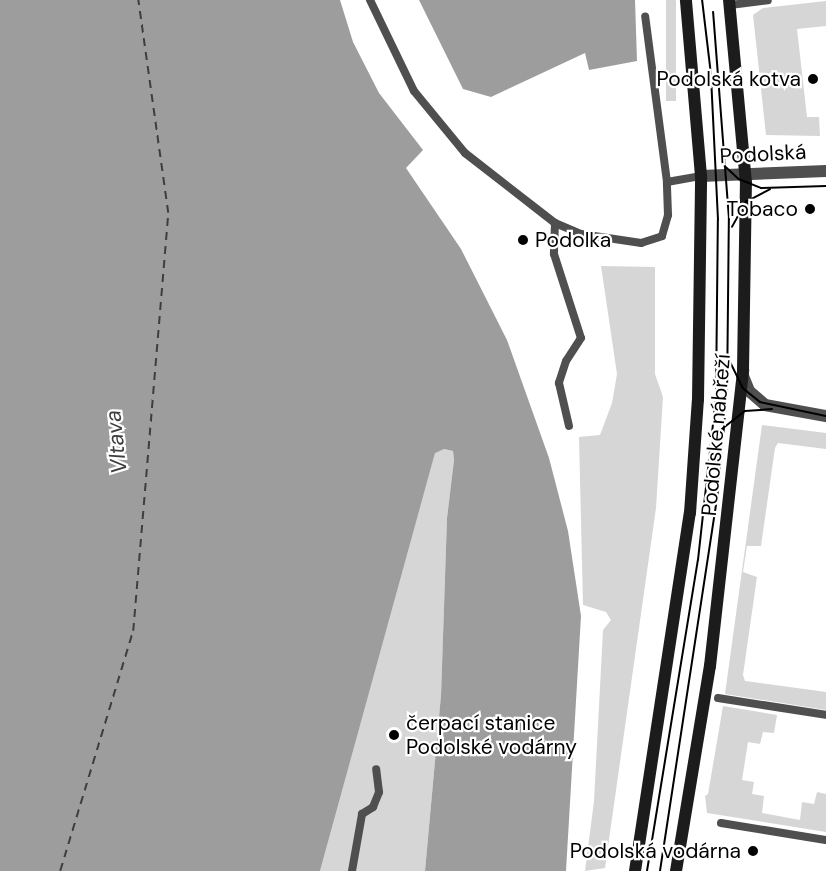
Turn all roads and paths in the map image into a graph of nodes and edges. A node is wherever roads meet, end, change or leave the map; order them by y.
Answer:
1 (370, 0) edge
2 (686, 0) edge
3 (768, 0) edge
4 (730, 2) edge
5 (645, 16) dead end
6 (826, 171) edge
7 (745, 174) junction
8 (701, 176) junction
9 (667, 182) junction
10 (555, 223) junction
11 (743, 370) junction
12 (826, 416) edge
13 (568, 426) dead end
14 (718, 698) dead end
15 (826, 716) edge
16 (376, 769) dead end
17 (721, 823) dead end
18 (826, 840) edge
19 (352, 871) edge
20 (635, 871) edge
21 (676, 871) edge

1 - 10 lane
2 - 8 main road, Podolské nábřeží
3 - 4 lane
4 - 7 main road, Podolské nábřeží
5 - 9 lane
6 - 7 street, Podolská
7 - 8 street, Podolská
7 - 11 main road, Podolské nábřeží
8 - 9 lane
8 - 20 main road, Podolské nábřeží
9 - 10 lane
10 - 13 lane
11 - 12 street
11 - 21 main road, Podolské nábřeží
14 - 15 lane
16 - 19 lane
17 - 18 lane

